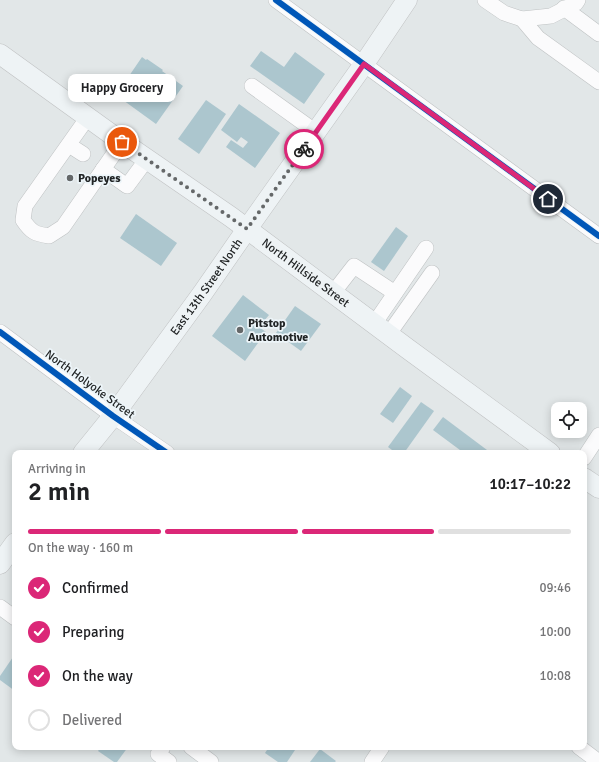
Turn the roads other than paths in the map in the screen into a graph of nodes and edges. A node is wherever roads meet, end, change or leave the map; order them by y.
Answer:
1 (276, 0) edge
2 (406, 0) edge
3 (485, 0) edge
4 (578, 0) edge
5 (564, 8) junction
6 (522, 19) junction
7 (599, 34) edge
8 (0, 54) edge
9 (364, 64) junction
10 (599, 82) edge
11 (252, 86) dead end
12 (88, 117) junction
13 (316, 132) junction
14 (122, 142) junction
15 (69, 145) junction
16 (83, 154) dead end
17 (147, 159) junction
18 (103, 169) junction
19 (247, 229) junction
20 (599, 236) edge
21 (426, 248) dead end
22 (432, 273) dead end
23 (333, 293) junction
24 (395, 293) junction
25 (381, 329) junction
26 (0, 332) edge
27 (113, 416) junction
28 (599, 436) edge
29 (86, 450) edge
30 (163, 450) edge
31 (546, 450) edge
32 (587, 454) edge
33 (587, 480) edge
34 (599, 488) edge
35 (12, 547) edge
36 (0, 564) edge
37 (0, 607) edge
38 (12, 616) edge
39 (161, 750) edge
40 (195, 750) edge
41 (380, 750) edge
42 (583, 750) edge
43 (169, 762) edge
44 (212, 762) edge
45 (372, 762) edge
46 (599, 762) edge

1 - 9 street
2 - 9 main road, East 13th Street North
3 - 6 street
4 - 5 street
5 - 6 street
5 - 7 street
6 - 10 street
8 - 12 main road, North Hillside Street
9 - 13 main road, East 13th Street North
9 - 20 street
11 - 13 street
12 - 14 main road, North Hillside Street
12 - 15 street
13 - 19 main road, East 13th Street North
14 - 17 main road, North Hillside Street
14 - 18 street
15 - 16 street
15 - 18 street
17 - 18 street
17 - 19 main road, North Hillside Street
19 - 23 main road, North Hillside Street
19 - 27 main road, East 13th Street North
21 - 24 street
22 - 25 street
23 - 24 street
23 - 25 main road, North Hillside Street
24 - 25 street
25 - 31 main road, North Hillside Street
26 - 27 street, North Holyoke Street
27 - 29 main road, East 13th Street North
27 - 30 street, North Holyoke Street
28 - 32 street
33 - 34 main road
35 - 36 main road
37 - 38 street
39 - 43 street
40 - 44 street
41 - 45 street
42 - 46 street

